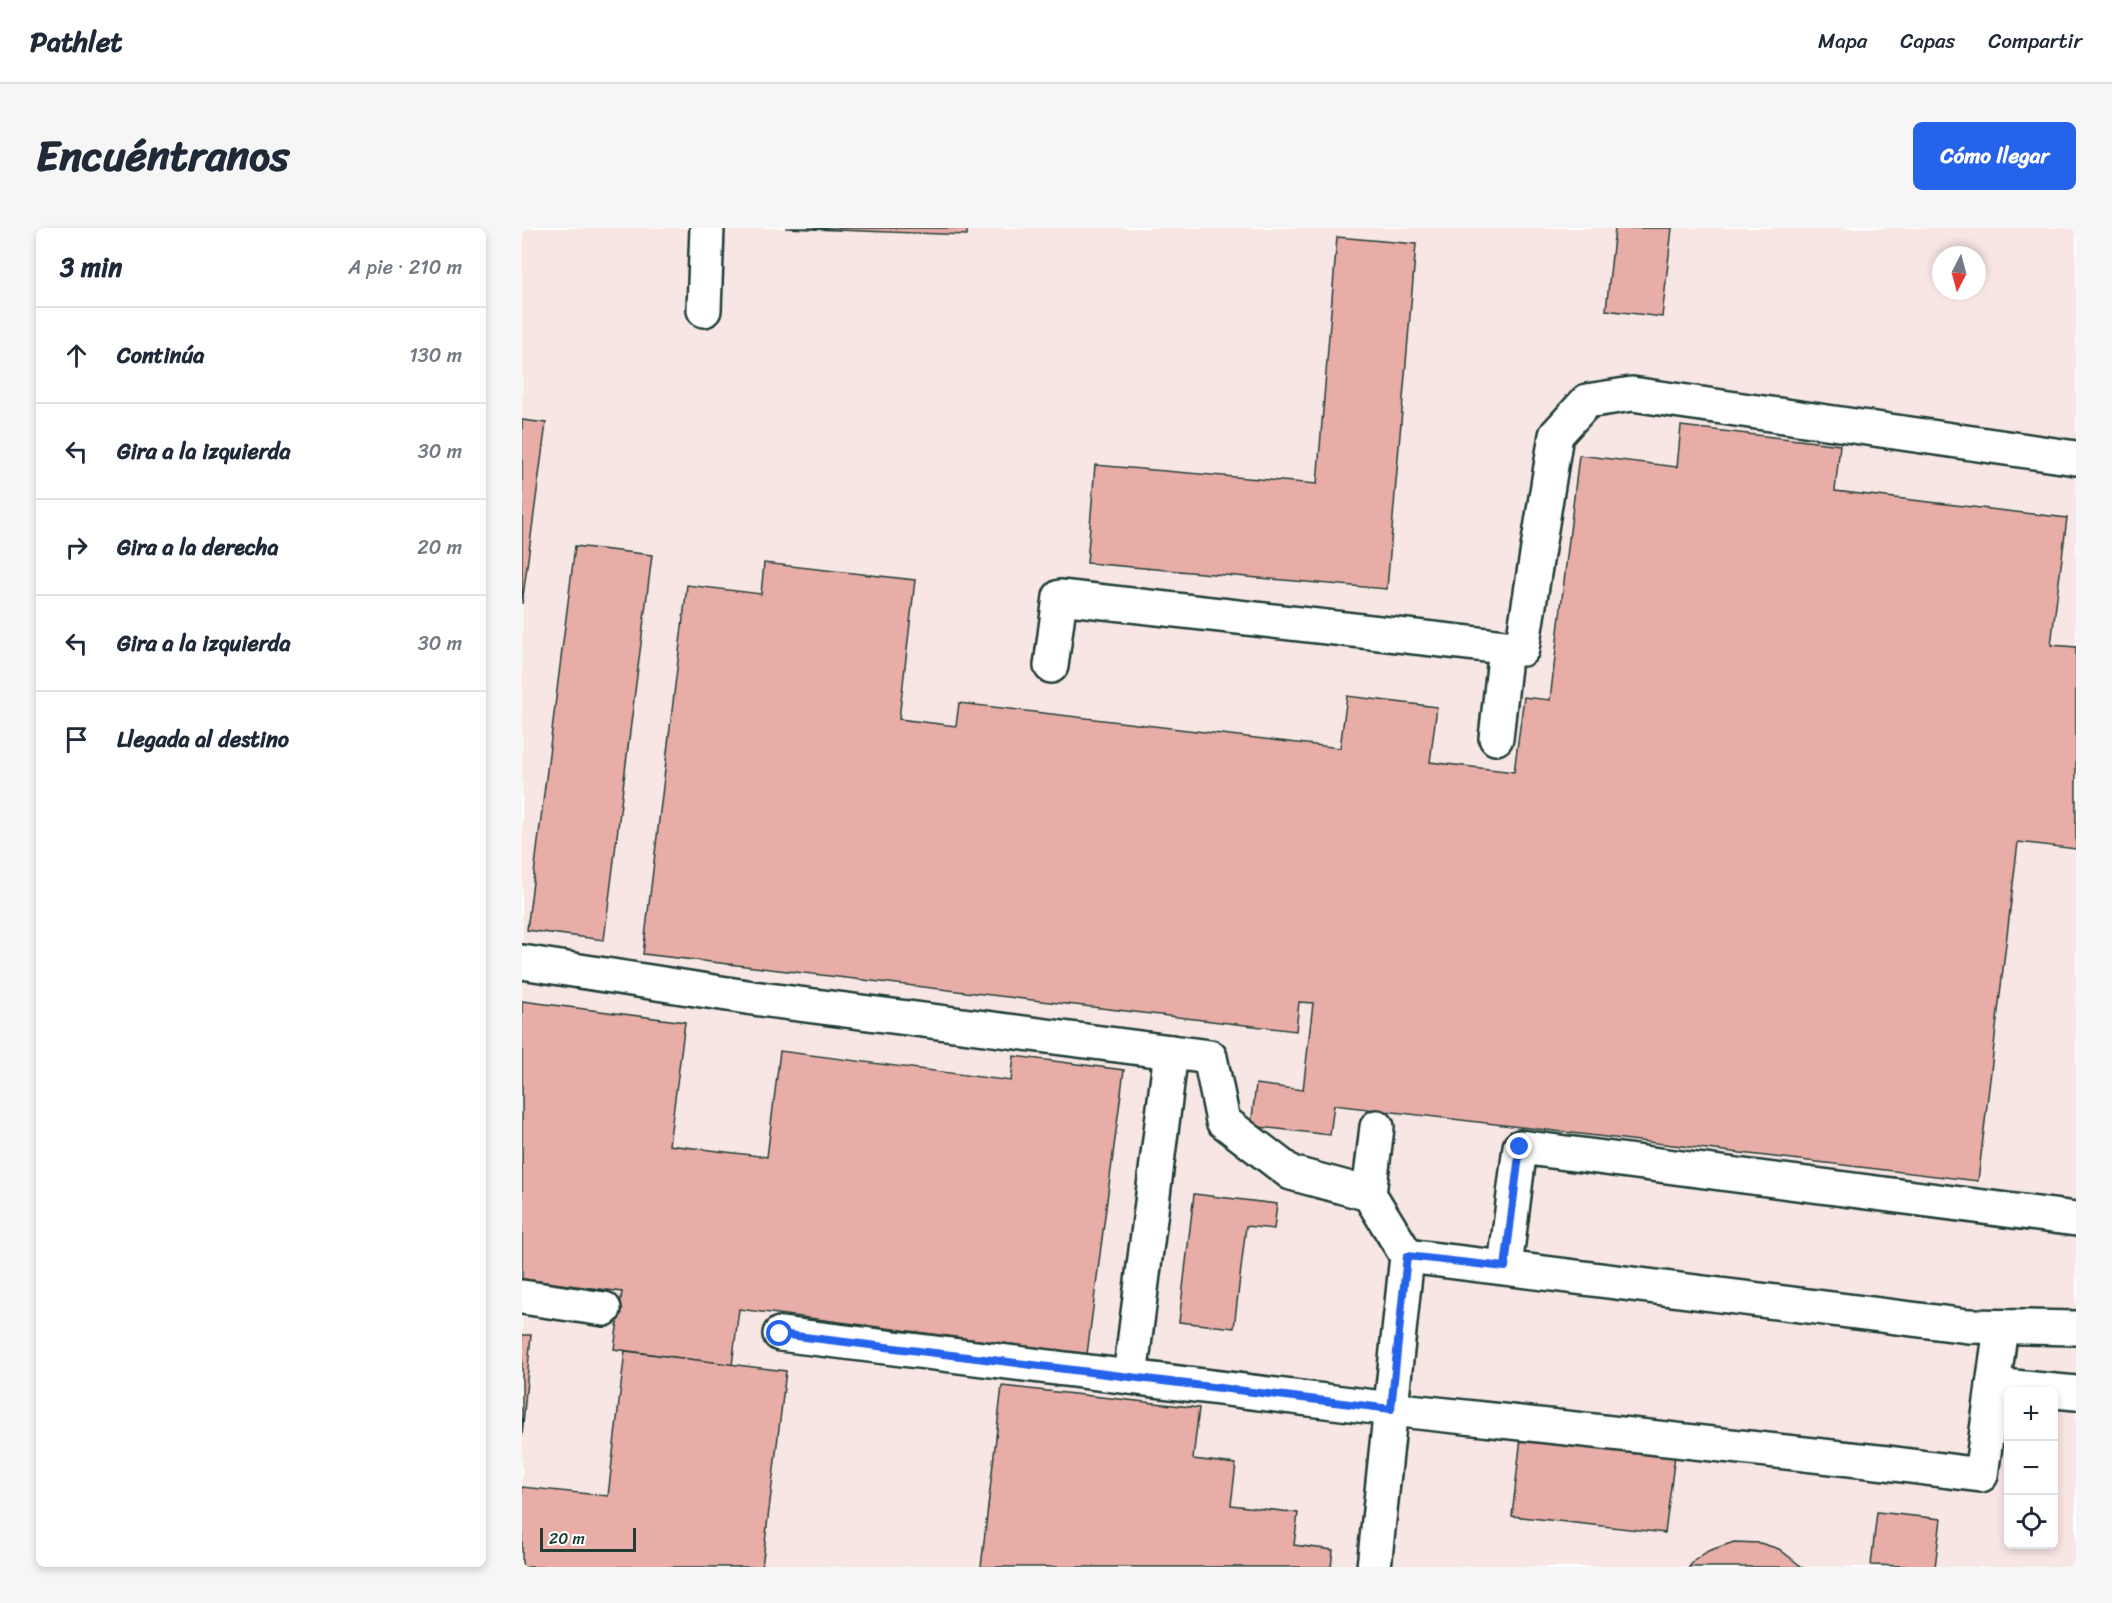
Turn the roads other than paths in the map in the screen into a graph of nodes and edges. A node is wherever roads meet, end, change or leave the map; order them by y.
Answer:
1 (706, 228) edge
2 (704, 310) dead end
3 (2076, 458) edge
4 (1506, 648) junction
5 (1051, 666) dead end
6 (1496, 738) dead end
7 (522, 962) edge
8 (1172, 1052) junction
9 (1377, 1127) dead end
10 (1369, 1194) junction
11 (2076, 1219) edge
12 (1407, 1256) junction
13 (1505, 1267) junction
14 (522, 1297) edge
15 (604, 1309) dead end
16 (2001, 1327) junction
17 (2076, 1328) edge
18 (780, 1334) dead end
19 (1130, 1377) junction
20 (1993, 1385) junction
21 (2076, 1393) edge
22 (1391, 1409) junction
23 (1374, 1567) edge

1 - 2 lane
3 - 4 lane
4 - 5 lane
4 - 6 lane
7 - 8 lane
8 - 10 lane
8 - 19 lane
9 - 10 lane
10 - 12 lane
11 - 13 lane
12 - 13 lane
12 - 22 lane
13 - 16 lane
14 - 15 lane
16 - 17 lane
16 - 20 lane
18 - 19 lane
19 - 22 lane
20 - 21 lane
20 - 22 lane
22 - 23 lane

